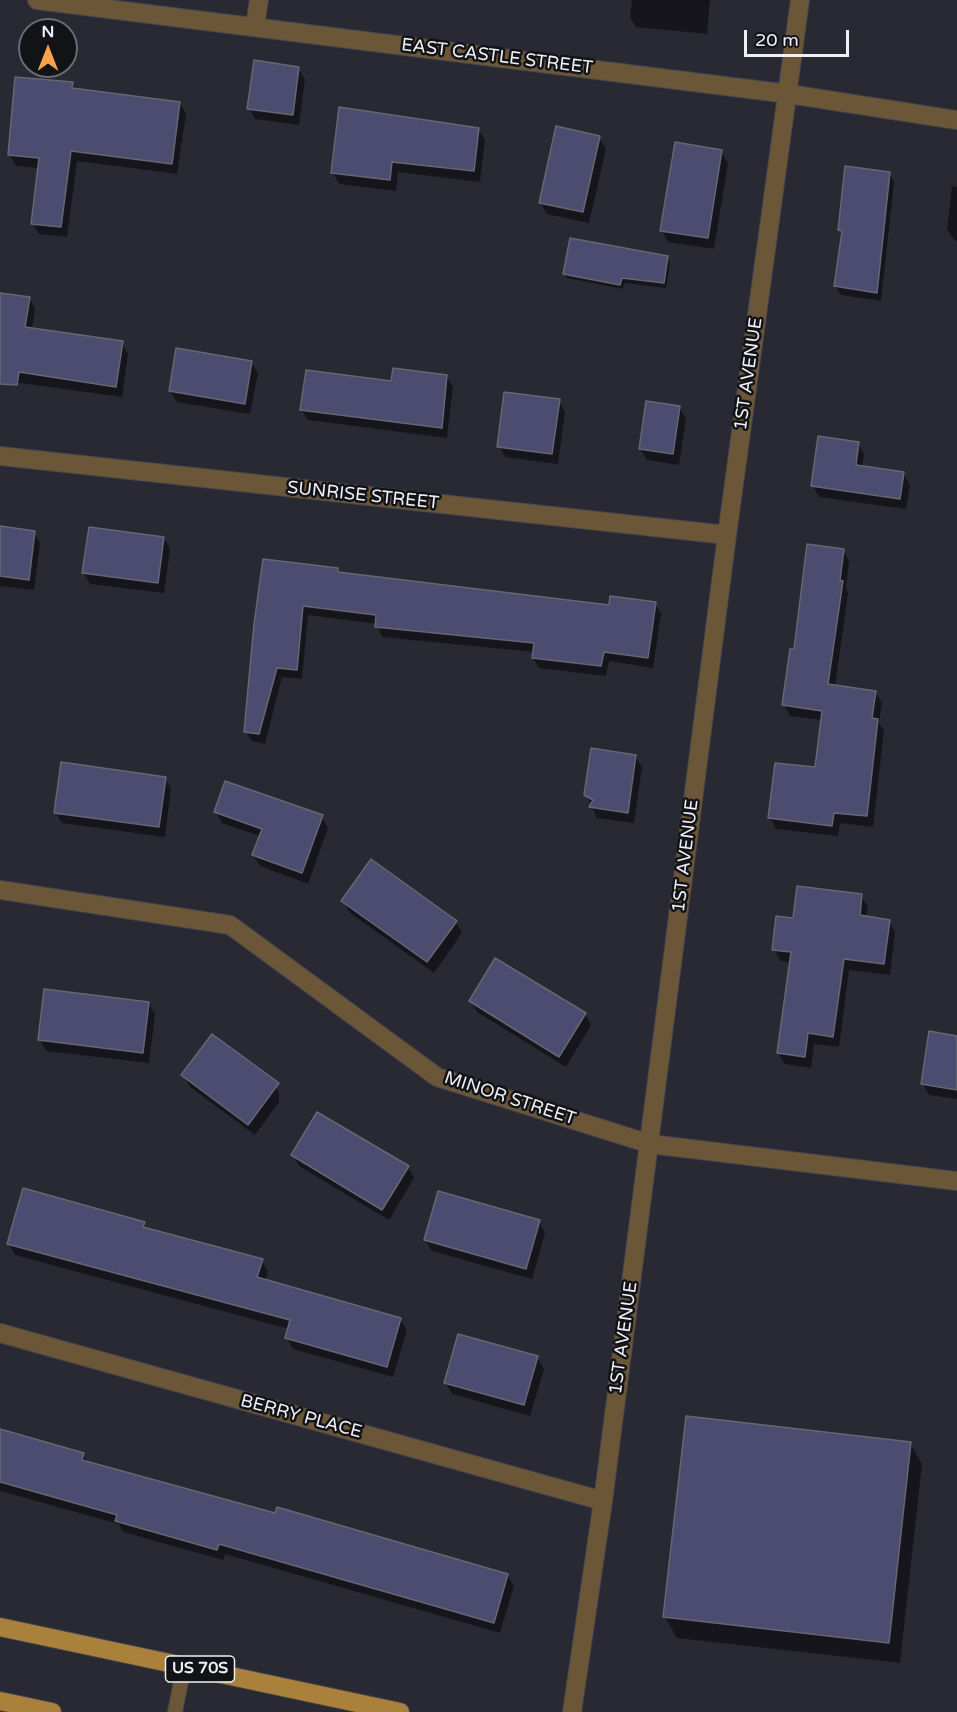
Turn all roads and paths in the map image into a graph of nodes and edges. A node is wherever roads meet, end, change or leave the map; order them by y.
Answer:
1 (37, 0) edge
2 (258, 0) edge
3 (800, 0) edge
4 (255, 26) junction
5 (789, 94) junction
6 (957, 120) edge
7 (0, 456) edge
8 (727, 535) junction
9 (0, 890) edge
10 (650, 1144) junction
11 (957, 1181) edge
12 (0, 1333) edge
13 (603, 1501) junction
14 (0, 1627) edge
15 (184, 1666) junction
16 (0, 1701) edge
17 (52, 1712) edge
18 (175, 1712) edge
19 (400, 1712) edge
20 (572, 1712) edge

1 - 4 street, EAST CASTLE STREET
2 - 4 street
3 - 5 street, 1ST AVENUE
4 - 5 street, EAST CASTLE STREET
5 - 6 street, EAST CASTLE STREET
5 - 8 street, 1ST AVENUE
7 - 8 street, SUNRISE STREET
8 - 10 street, 1ST AVENUE
9 - 10 street, MINOR STREET
10 - 11 street, MINOR STREET
10 - 13 street, 1ST AVENUE
12 - 13 street, BERRY PLACE
13 - 20 street, 1ST AVENUE
14 - 15 main road, US 70S
15 - 18 lane
15 - 19 main road, US 70S
16 - 17 main road

